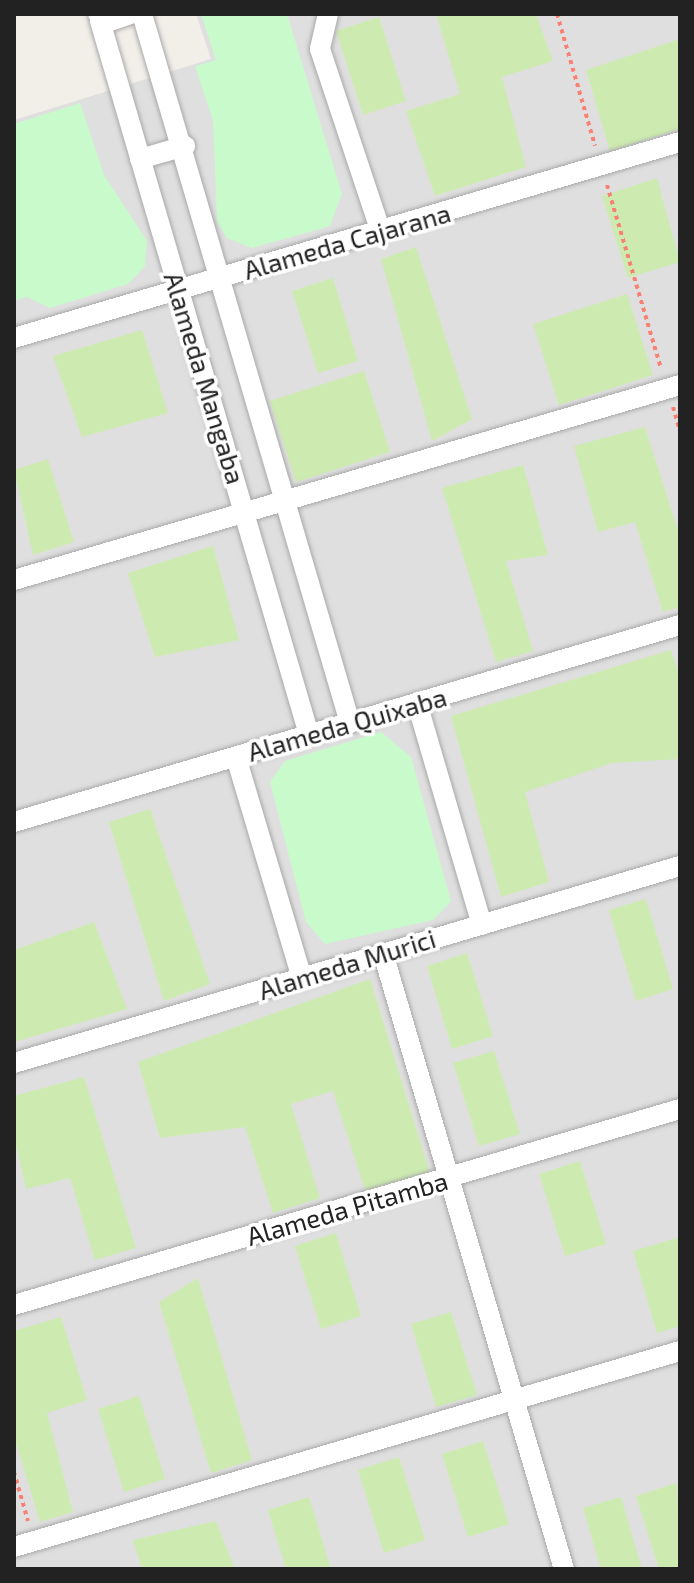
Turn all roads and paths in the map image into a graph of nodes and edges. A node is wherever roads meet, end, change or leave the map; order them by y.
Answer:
1 (130, 14) edge
2 (142, 14) edge
3 (328, 14) edge
4 (557, 14) edge
5 (99, 18) edge
6 (680, 142) edge
7 (185, 146) junction
8 (140, 159) junction
9 (601, 166) junction
10 (381, 232) junction
11 (220, 277) junction
12 (178, 289) junction
13 (14, 338) edge
14 (674, 387) edge
15 (680, 432) edge
16 (285, 500) junction
17 (246, 512) junction
18 (14, 580) edge
19 (680, 625) edge
20 (417, 703) junction
21 (350, 723) junction
22 (309, 735) junction
23 (236, 757) junction
24 (14, 822) edge
25 (680, 866) edge
26 (482, 925) junction
27 (383, 953) junction
28 (302, 978) junction
29 (14, 1063) edge
30 (680, 1109) edge
31 (446, 1179) junction
32 (14, 1305) edge
33 (680, 1351) edge
34 (514, 1402) junction
35 (14, 1547) edge
36 (564, 1569) edge

1 - 5 street, Alameda Mangaba
2 - 7 street, Alameda Mangaba
3 - 10 street
4 - 9 path
5 - 8 street, Alameda Mangaba
6 - 9 street, Alameda Cajarana
7 - 8 street
7 - 11 street, Alameda Mangaba
8 - 12 street, Alameda Mangaba
9 - 10 street, Alameda Cajarana
9 - 14 path
10 - 11 street, Alameda Cajarana
11 - 12 street, Alameda Cajarana
11 - 16 street, Alameda Mangaba
12 - 13 street, Alameda Cajarana
12 - 17 street, Alameda Mangaba
14 - 15 path
14 - 16 street
16 - 17 street
16 - 21 street, Alameda Mangaba
17 - 18 street
17 - 22 street, Alameda Mangaba
19 - 20 street, Alameda Quixaba
20 - 21 street, Alameda Quixaba
20 - 26 street
21 - 22 street, Alameda Quixaba
22 - 23 street, Alameda Quixaba
23 - 24 street, Alameda Quixaba
23 - 28 street
25 - 26 street, Alameda Murici
26 - 27 street, Alameda Murici
27 - 28 street, Alameda Murici
27 - 31 street
28 - 29 street, Alameda Murici
30 - 31 street, Alameda Pitamba
31 - 32 street, Alameda Pitamba
31 - 34 street
33 - 34 street
34 - 35 street
34 - 36 street

